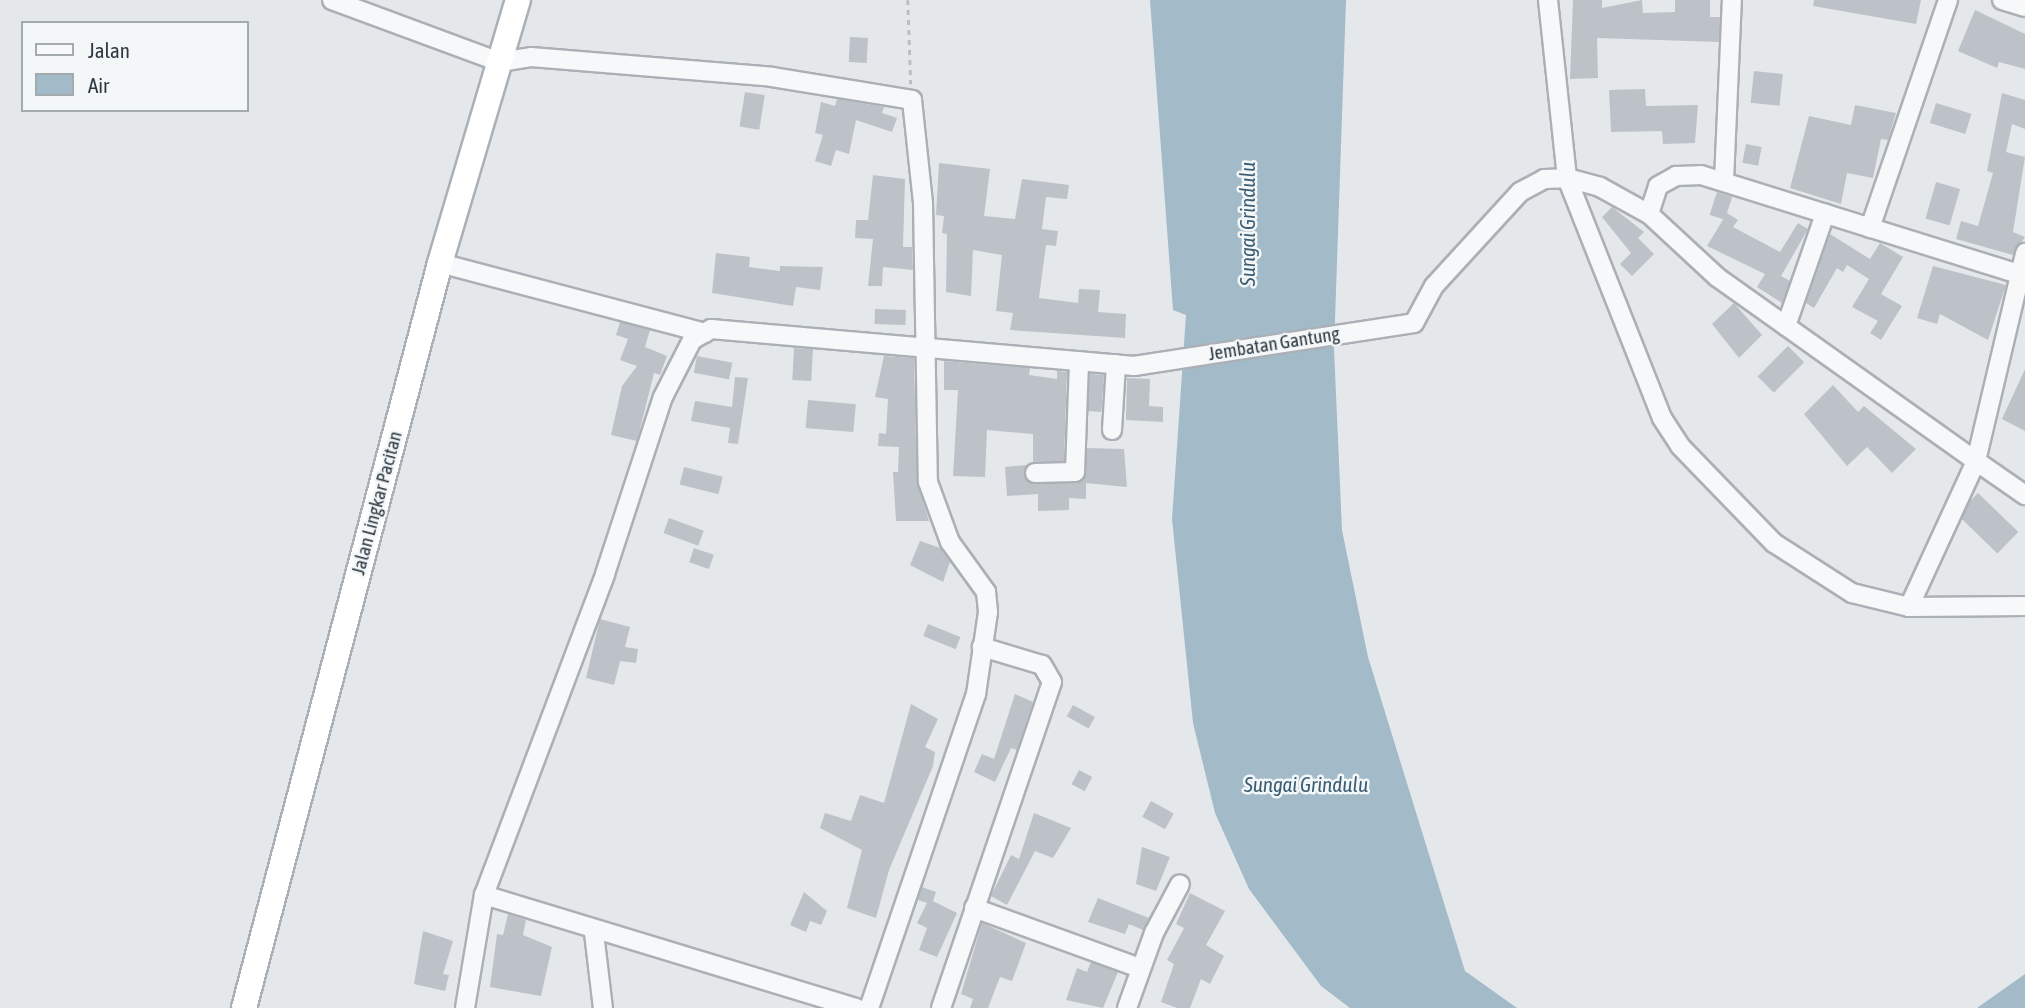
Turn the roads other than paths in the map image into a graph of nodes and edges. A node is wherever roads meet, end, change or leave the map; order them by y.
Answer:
1 (332, 0) edge
2 (518, 0) edge
3 (1548, 0) edge
4 (1732, 0) edge
5 (1948, 0) edge
6 (2002, 0) edge
7 (2025, 7) edge
8 (500, 62) junction
9 (1567, 178) junction
10 (1724, 181) junction
11 (1649, 214) junction
12 (1825, 214) junction
13 (1870, 228) junction
14 (2025, 253) edge
15 (440, 263) junction
16 (2022, 275) edge
17 (1786, 326) junction
18 (705, 332) junction
19 (922, 349) junction
20 (1079, 361) junction
21 (1116, 365) junction
22 (1112, 429) dead end
23 (1973, 458) junction
24 (1035, 473) dead end
25 (2025, 495) edge
26 (2025, 606) edge
27 (1909, 607) junction
28 (982, 647) junction
29 (1180, 884) dead end
30 (484, 895) junction
31 (974, 908) junction
32 (594, 933) junction
33 (1140, 968) junction
34 (244, 1008) edge
35 (465, 1008) edge
36 (603, 1008) edge
37 (857, 1008) edge
38 (869, 1008) edge
39 (941, 1008) edge
40 (1127, 1008) edge

1 - 8 street
2 - 8 highway, Jalan Lingkar Pacitan
3 - 9 street
4 - 10 street
5 - 13 street
6 - 7 street
8 - 15 highway, Jalan Lingkar Pacitan
8 - 19 street
9 - 11 street
9 - 21 street, Jembatan Gantung
9 - 27 street
10 - 11 street
10 - 12 street
11 - 17 street
12 - 13 street
12 - 17 street
13 - 16 street
14 - 16 street
15 - 18 street, Jembatan Gantung
15 - 34 highway, Jalan Lingkar Pacitan
16 - 23 street
17 - 23 street
18 - 19 street, Jembatan Gantung
18 - 30 street
19 - 20 street, Jembatan Gantung
19 - 28 street
20 - 21 street, Jembatan Gantung
20 - 24 street
21 - 22 street
23 - 25 street
23 - 27 street
26 - 27 street
28 - 31 street
28 - 38 street
29 - 33 street
30 - 32 street
30 - 35 street
31 - 33 street
31 - 39 street
32 - 36 street
32 - 37 street
33 - 40 street

